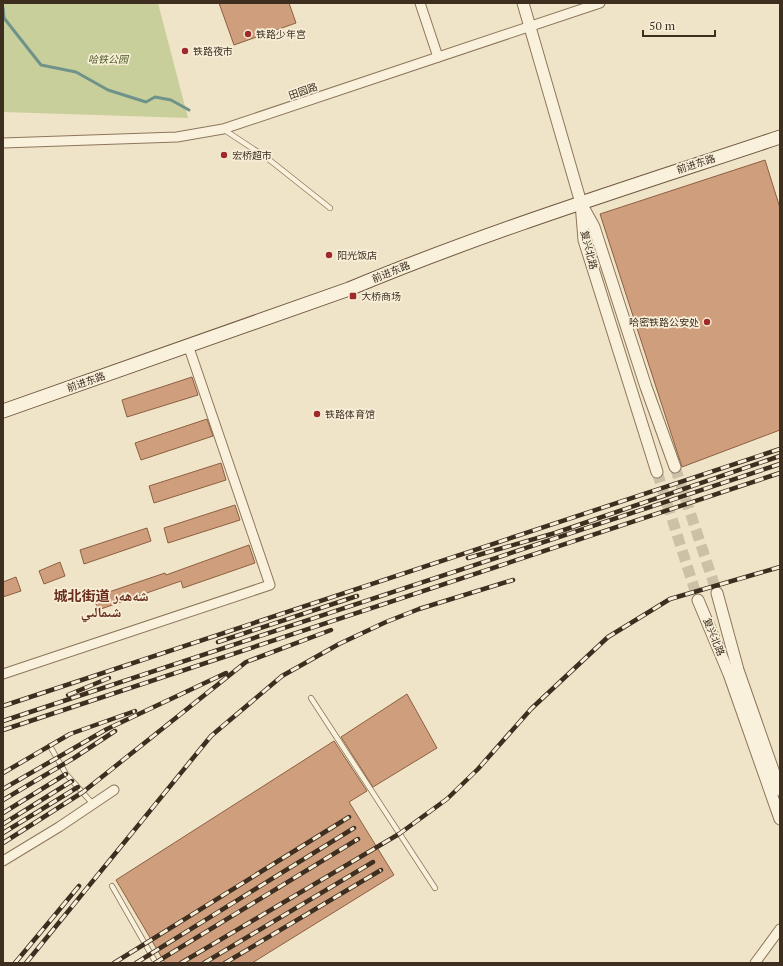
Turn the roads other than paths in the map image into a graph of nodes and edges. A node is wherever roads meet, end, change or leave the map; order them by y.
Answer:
1 (420, 3) edge
2 (523, 3) edge
3 (600, 3) edge
4 (529, 25) junction
5 (438, 57) junction
6 (223, 129) junction
7 (780, 137) edge
8 (3, 143) edge
9 (580, 203) junction
10 (330, 208) dead end
11 (188, 345) junction
12 (3, 411) edge
13 (675, 467) tunnel mouth
14 (657, 472) tunnel mouth
15 (717, 593) tunnel mouth
16 (698, 600) tunnel mouth
17 (3, 674) edge
18 (311, 698) dead end
19 (50, 746) dead end
20 (114, 790) dead end
21 (780, 790) edge
22 (93, 804) junction
23 (780, 819) edge
24 (3, 861) edge
25 (112, 886) dead end
26 (435, 888) dead end
27 (780, 929) edge
28 (156, 963) edge
29 (755, 963) edge

1 - 5 street
2 - 4 street, 复兴北路
3 - 4 street, 田园路
4 - 5 street, 田园路
4 - 9 street, 复兴北路
5 - 6 street, 田园路
6 - 8 street, 田园路
6 - 10 lane
7 - 9 main road, 前进东路
9 - 11 main road, 前进东路
9 - 13 street
9 - 14 street, 复兴北路
11 - 12 main road, 前进东路
11 - 17 street
15 - 21 street
16 - 23 street, 复兴北路
18 - 26 lane
19 - 22 lane
20 - 22 street
22 - 24 street
25 - 28 lane
27 - 29 street

